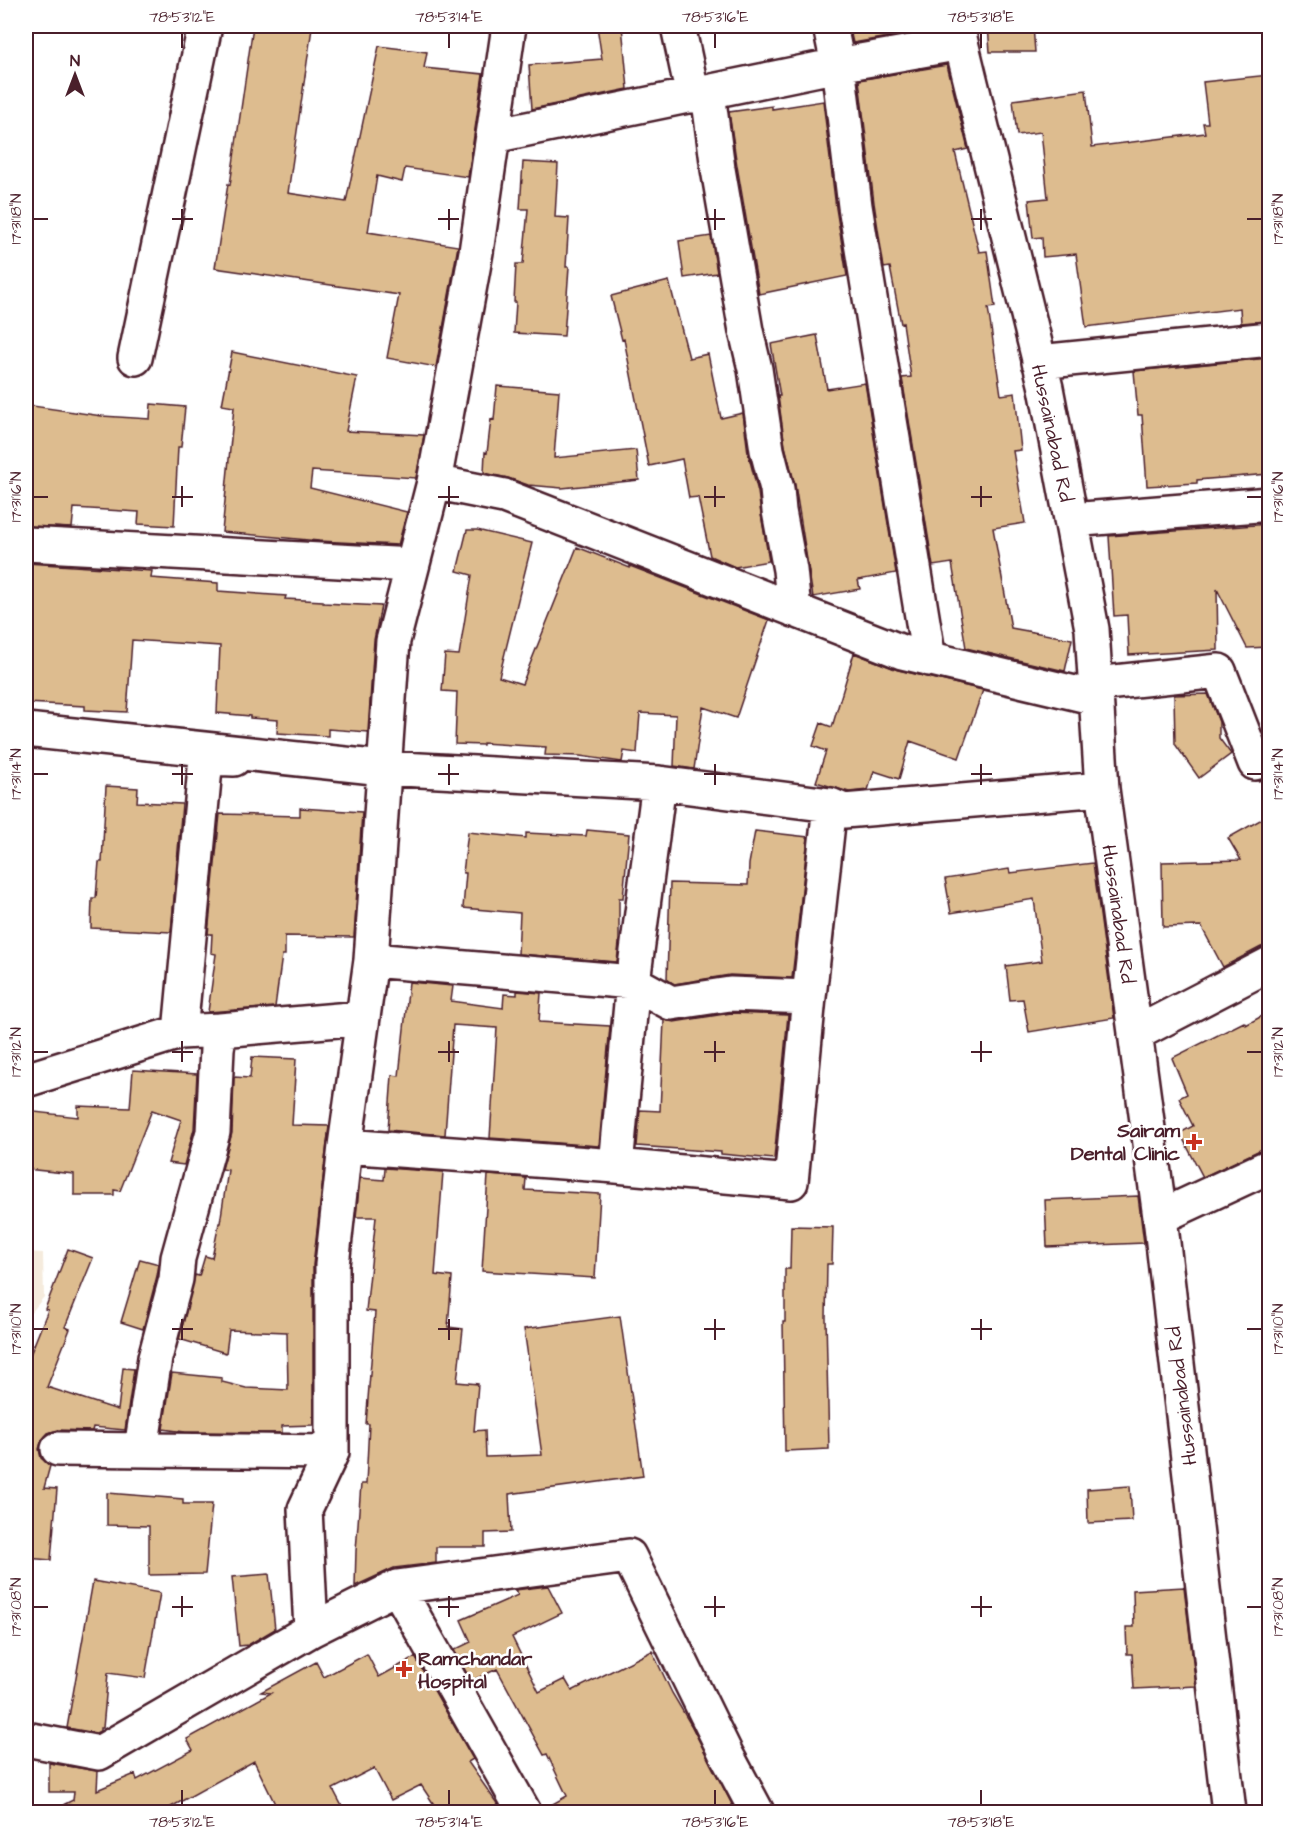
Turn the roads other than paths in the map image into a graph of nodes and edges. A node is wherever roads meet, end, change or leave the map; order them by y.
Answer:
1 (205, 26) edge
2 (509, 26) edge
3 (678, 26) edge
4 (830, 26) edge
5 (959, 34) edge
6 (838, 65) junction
7 (701, 94) junction
8 (493, 136) junction
9 (1269, 339) edge
10 (135, 358) dead end
11 (1039, 362) junction
12 (434, 482) junction
13 (1269, 504) edge
14 (1071, 520) junction
15 (26, 544) edge
16 (412, 565) junction
17 (794, 610) junction
18 (929, 659) junction
19 (1096, 691) junction
20 (26, 730) edge
21 (1269, 756) edge
22 (383, 768) junction
23 (659, 783) junction
24 (1102, 789) junction
25 (830, 805) junction
26 (371, 960) junction
27 (1269, 964) edge
28 (633, 982) junction
29 (808, 997) junction
30 (362, 1018) junction
31 (220, 1030) junction
32 (180, 1032) junction
33 (1135, 1034) junction
34 (26, 1080) edge
35 (345, 1146) junction
36 (616, 1166) junction
37 (1269, 1166) edge
38 (1160, 1217) junction
39 (58, 1449) dead end
40 (141, 1449) junction
41 (332, 1452) junction
42 (397, 1587) junction
43 (312, 1630) junction
44 (26, 1739) edge
45 (524, 1812) edge
46 (758, 1812) edge
47 (1229, 1812) edge

1 - 10 street
2 - 8 street
3 - 7 street
4 - 6 street
5 - 6 street
5 - 11 street, Hussainabad Rd
6 - 7 street
6 - 18 street
7 - 8 street
7 - 17 street
8 - 12 street
9 - 11 street
11 - 14 street, Hussainabad Rd
12 - 16 street
12 - 17 street
13 - 14 street
14 - 19 street, Hussainabad Rd
15 - 16 street
16 - 22 street
17 - 18 street
18 - 19 street
19 - 21 street
19 - 24 street, Hussainabad Rd
20 - 22 street
22 - 23 street
22 - 26 street
22 - 32 street
23 - 25 street
23 - 28 street
24 - 25 street
24 - 33 street, Hussainabad Rd
25 - 29 street
26 - 28 street
26 - 30 street
27 - 33 street
28 - 29 street
28 - 36 street
29 - 36 street
30 - 31 street
30 - 35 street
31 - 32 street
31 - 40 street
32 - 34 street
33 - 38 street, Hussainabad Rd
35 - 36 street
35 - 41 street
37 - 38 street
38 - 47 street, Hussainabad Rd
39 - 40 street
40 - 41 street
41 - 43 street
42 - 43 street
42 - 45 street
42 - 46 street
43 - 44 street

